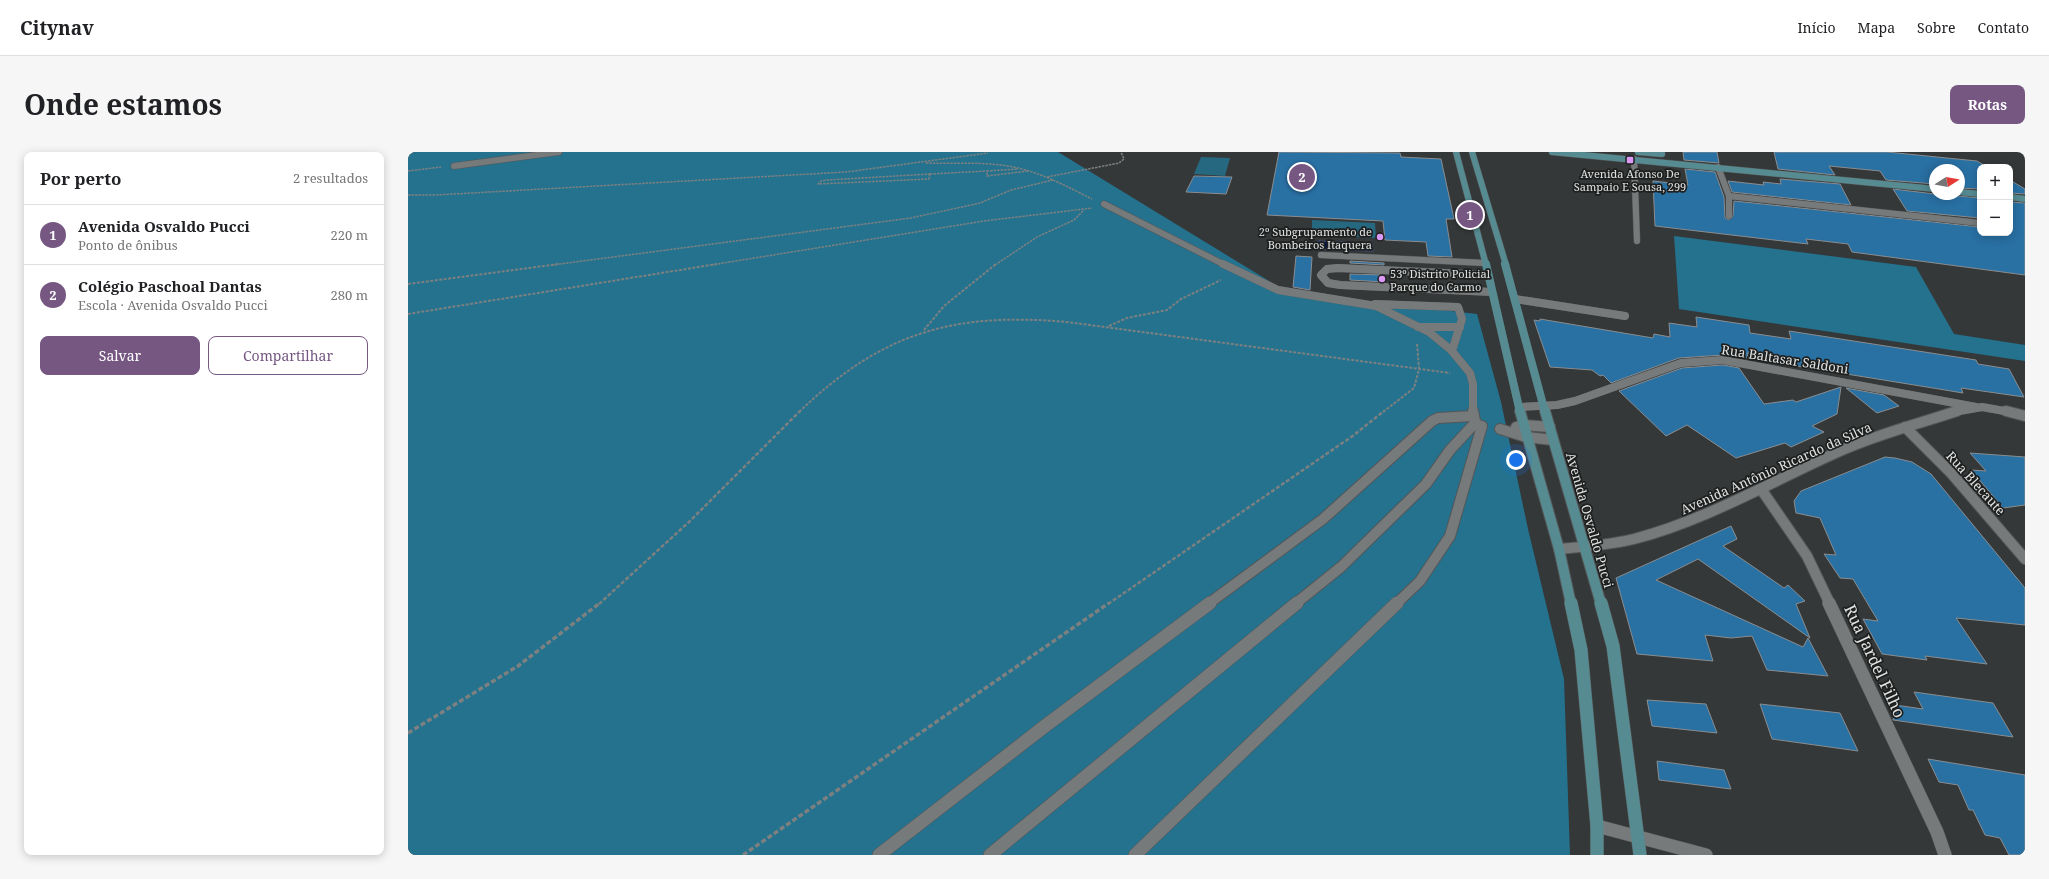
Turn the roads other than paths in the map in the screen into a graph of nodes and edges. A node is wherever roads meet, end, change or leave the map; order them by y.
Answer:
1 (559, 152) edge
2 (1456, 152) edge
3 (1472, 152) edge
4 (1552, 152) edge
5 (1638, 152) edge
6 (1671, 155) dead end
7 (1634, 159) junction
8 (1718, 160) dead end
9 (1749, 164) dead end
10 (454, 166) road end
11 (1718, 167) junction
12 (1860, 182) junction
13 (1929, 188) edge
14 (1965, 193) edge
15 (1977, 194) edge
16 (1729, 196) junction
17 (2013, 197) edge
18 (2025, 199) edge
19 (1104, 204) road end
20 (1729, 216) dead end
21 (1977, 223) edge
22 (1637, 241) dead end
23 (1321, 255) dead end
24 (1485, 263) junction
25 (1488, 275) junction
26 (1492, 292) junction
27 (1515, 299) junction
28 (1369, 304) junction
29 (1625, 316) dead end
30 (1416, 327) junction
31 (1460, 327) junction
32 (1452, 351) junction
33 (1544, 406) junction
34 (1520, 407) junction
35 (1978, 407) junction
36 (2025, 416) edge
37 (1479, 423) junction
38 (1524, 425) junction
39 (1905, 427) junction
40 (1550, 428) junction
41 (1526, 437) junction
42 (1553, 440) junction
43 (1761, 489) junction
44 (1586, 548) junction
45 (1559, 549) junction
46 (2025, 559) edge
47 (1597, 826) junction
48 (1638, 838) junction
49 (879, 855) edge
50 (990, 855) edge
51 (1135, 855) edge
52 (1598, 855) edge
53 (1640, 855) edge
54 (1706, 855) edge
55 (1945, 855) edge

1 - 10 street
2 - 24 main road
3 - 27 main road, Avenida Osvaldo Pucci
4 - 7 main road
5 - 6 main road
7 - 11 main road
7 - 22 street
8 - 11 main road
9 - 12 main road
11 - 12 main road
11 - 16 street
12 - 13 main road
14 - 15 main road
16 - 20 street
16 - 21 street
17 - 18 main road
19 - 28 street
23 - 24 street
24 - 25 main road
25 - 26 main road
25 - 26 street
26 - 34 main road
27 - 29 street
27 - 33 main road, Avenida Osvaldo Pucci
28 - 30 street
28 - 31 street
30 - 31 street
30 - 32 street
31 - 32 street
32 - 37 street
33 - 34 street, Rua Baltasar Saldoni
33 - 35 street, Rua Baltasar Saldoni
33 - 40 main road, Avenida Osvaldo Pucci
34 - 38 main road
35 - 36 street, Avenida Antônio Ricardo da Silva
35 - 39 street, Avenida Antônio Ricardo da Silva
37 - 49 street
37 - 50 street
37 - 51 street
38 - 40 street
38 - 41 main road
38 - 41 street
39 - 43 street, Avenida Antônio Ricardo da Silva
39 - 46 street, Rua Blecaute
40 - 42 main road, Avenida Osvaldo Pucci
41 - 42 street
41 - 45 main road
42 - 44 main road, Avenida Osvaldo Pucci
43 - 44 street, Avenida Antônio Ricardo da Silva
43 - 55 street, Rua Jardel Filho
44 - 45 street, Avenida Antônio Ricardo da Silva
44 - 48 main road, Avenida Osvaldo Pucci
45 - 47 main road
47 - 48 street
47 - 52 main road
48 - 53 main road, Avenida Osvaldo Pucci
48 - 54 street

